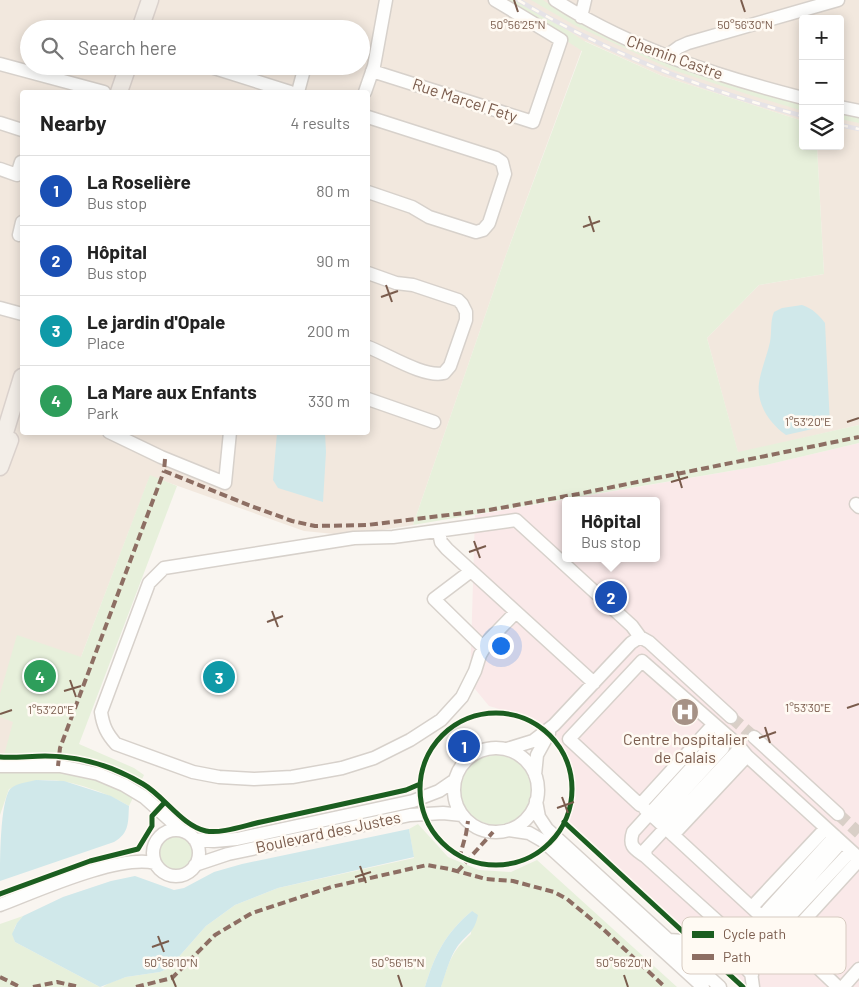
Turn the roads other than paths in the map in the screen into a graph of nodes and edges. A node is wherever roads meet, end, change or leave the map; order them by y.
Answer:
1 (150, 0) edge
2 (386, 0) edge
3 (495, 0) edge
4 (555, 0) edge
5 (585, 0) edge
6 (838, 0) edge
7 (581, 17) junction
8 (143, 20) edge
9 (668, 55) junction
10 (0, 64) edge
11 (20, 69) edge
12 (372, 71) junction
13 (41, 75) edge
14 (125, 75) edge
15 (247, 75) edge
16 (303, 75) edge
17 (262, 88) edge
18 (97, 90) edge
19 (120, 90) edge
20 (276, 90) edge
21 (299, 90) edge
22 (366, 90) edge
23 (799, 97) edge
24 (844, 108) edge
25 (859, 111) edge
26 (370, 117) edge
27 (0, 123) edge
28 (20, 129) edge
29 (20, 166) edge
30 (0, 169) edge
31 (370, 193) edge
32 (20, 231) edge
33 (19, 235) dead end
34 (370, 274) edge
35 (0, 308) edge
36 (20, 313) edge
37 (370, 348) edge
38 (20, 384) edge
39 (370, 400) edge
40 (20, 406) edge
41 (434, 422) dead end
42 (115, 435) edge
43 (230, 435) edge
44 (4, 436) edge
45 (0, 466) edge
46 (439, 532) junction
47 (471, 571) junction
48 (516, 612) junction
49 (640, 637) junction
50 (484, 648) junction
51 (594, 683) junction
52 (731, 717) tunnel mouth
53 (554, 725) junction
54 (713, 725) junction
55 (723, 733) junction
56 (754, 737) tunnel mouth
57 (569, 739) junction
58 (723, 748) dead end
59 (507, 749) junction
60 (743, 752) junction
61 (0, 766) edge
62 (535, 775) junction
63 (455, 780) junction
64 (536, 801) junction
65 (838, 814) tunnel mouth
66 (462, 816) junction
67 (657, 820) junction
68 (181, 830) junction
69 (508, 830) junction
70 (833, 837) junction
71 (194, 839) junction
72 (856, 856) edge
73 (646, 857) junction
74 (155, 863) junction
75 (195, 865) junction
76 (0, 905) edge
77 (752, 907) junction
78 (713, 917) edge
79 (763, 917) edge
80 (773, 917) edge
81 (777, 917) edge
82 (805, 917) edge
83 (669, 940) junction
84 (682, 941) edge
85 (682, 952) edge
86 (682, 969) edge
87 (859, 969) edge
88 (688, 974) edge
89 (706, 974) edge
90 (824, 974) edge
91 (702, 987) edge
92 (720, 987) edge
93 (838, 987) edge
94 (842, 987) edge

1 - 8 main road
2 - 12 street
3 - 12 street, Rue Marcel Fety
4 - 7 street, Chemin Castre
5 - 7 street
6 - 9 street
7 - 9 street, Chemin Castre
9 - 23 street, Chemin Castre
10 - 11 street
12 - 22 street
13 - 18 street
14 - 19 main road
15 - 17 street
16 - 21 street
17 - 20 street
24 - 25 street
26 - 31 street
27 - 28 street
29 - 30 street
32 - 33 street
34 - 37 street
35 - 36 street
38 - 44 main road
39 - 41 street
40 - 44 main road
42 - 43 street
44 - 45 main road
46 - 47 street
46 - 49 street
46 - 50 street
47 - 48 street
47 - 50 street
48 - 50 street
48 - 51 street
49 - 51 street
49 - 52 street
51 - 53 street
53 - 57 street
53 - 59 street
53 - 62 street
54 - 55 street
54 - 57 street
54 - 67 street
55 - 60 street
55 - 67 street
56 - 65 street
57 - 67 street
58 - 67 street
59 - 62 street
59 - 63 street
60 - 67 street
60 - 70 street
61 - 68 street
62 - 64 street
63 - 66 street
63 - 71 street, Boulevard des Justes
64 - 69 street
64 - 83 street
66 - 69 street
66 - 75 street, Boulevard des Justes
67 - 73 street
67 - 73 street
67 - 77 street
68 - 71 street
68 - 74 street
69 - 86 street
70 - 72 street
70 - 77 street
70 - 80 street
71 - 75 street
72 - 81 street
72 - 82 street
73 - 78 street
74 - 75 street
74 - 76 street
77 - 79 street
83 - 84 street
83 - 85 street
87 - 94 street
88 - 91 street
89 - 92 street
90 - 93 street

